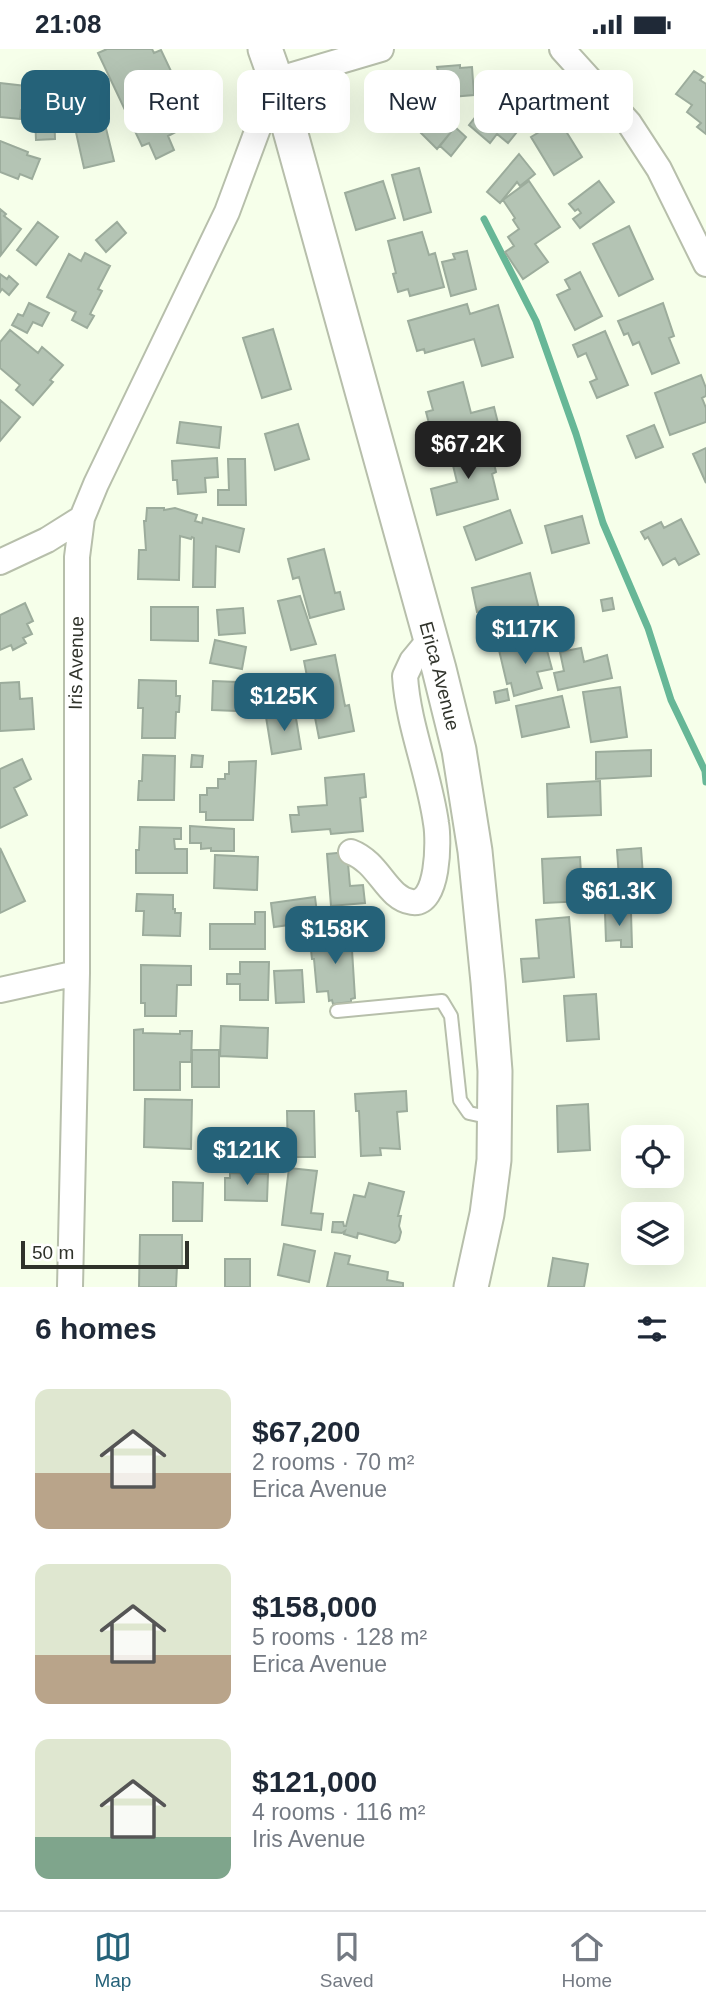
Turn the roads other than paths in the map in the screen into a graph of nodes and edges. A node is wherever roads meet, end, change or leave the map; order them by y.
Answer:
1 (265, 49) edge
2 (381, 49) edge
3 (562, 49) edge
4 (272, 70) edge
5 (310, 70) edge
6 (256, 133) edge
7 (291, 133) edge
8 (706, 264) edge
9 (82, 518) junction
10 (0, 562) edge
11 (431, 639) junction
12 (351, 852) dead end
13 (77, 973) junction
14 (0, 990) edge
15 (337, 1011) dead end
16 (496, 1119) junction
17 (70, 1287) edge
18 (471, 1287) edge

1 - 4 street, Erica Avenue
2 - 5 street
3 - 8 street
6 - 9 street, Iris Avenue
7 - 11 street, Erica Avenue
9 - 10 street
9 - 13 street, Iris Avenue
11 - 12 street
11 - 16 street, Erica Avenue
13 - 14 street
13 - 17 street, Iris Avenue
15 - 16 lane
16 - 18 street, Erica Avenue

